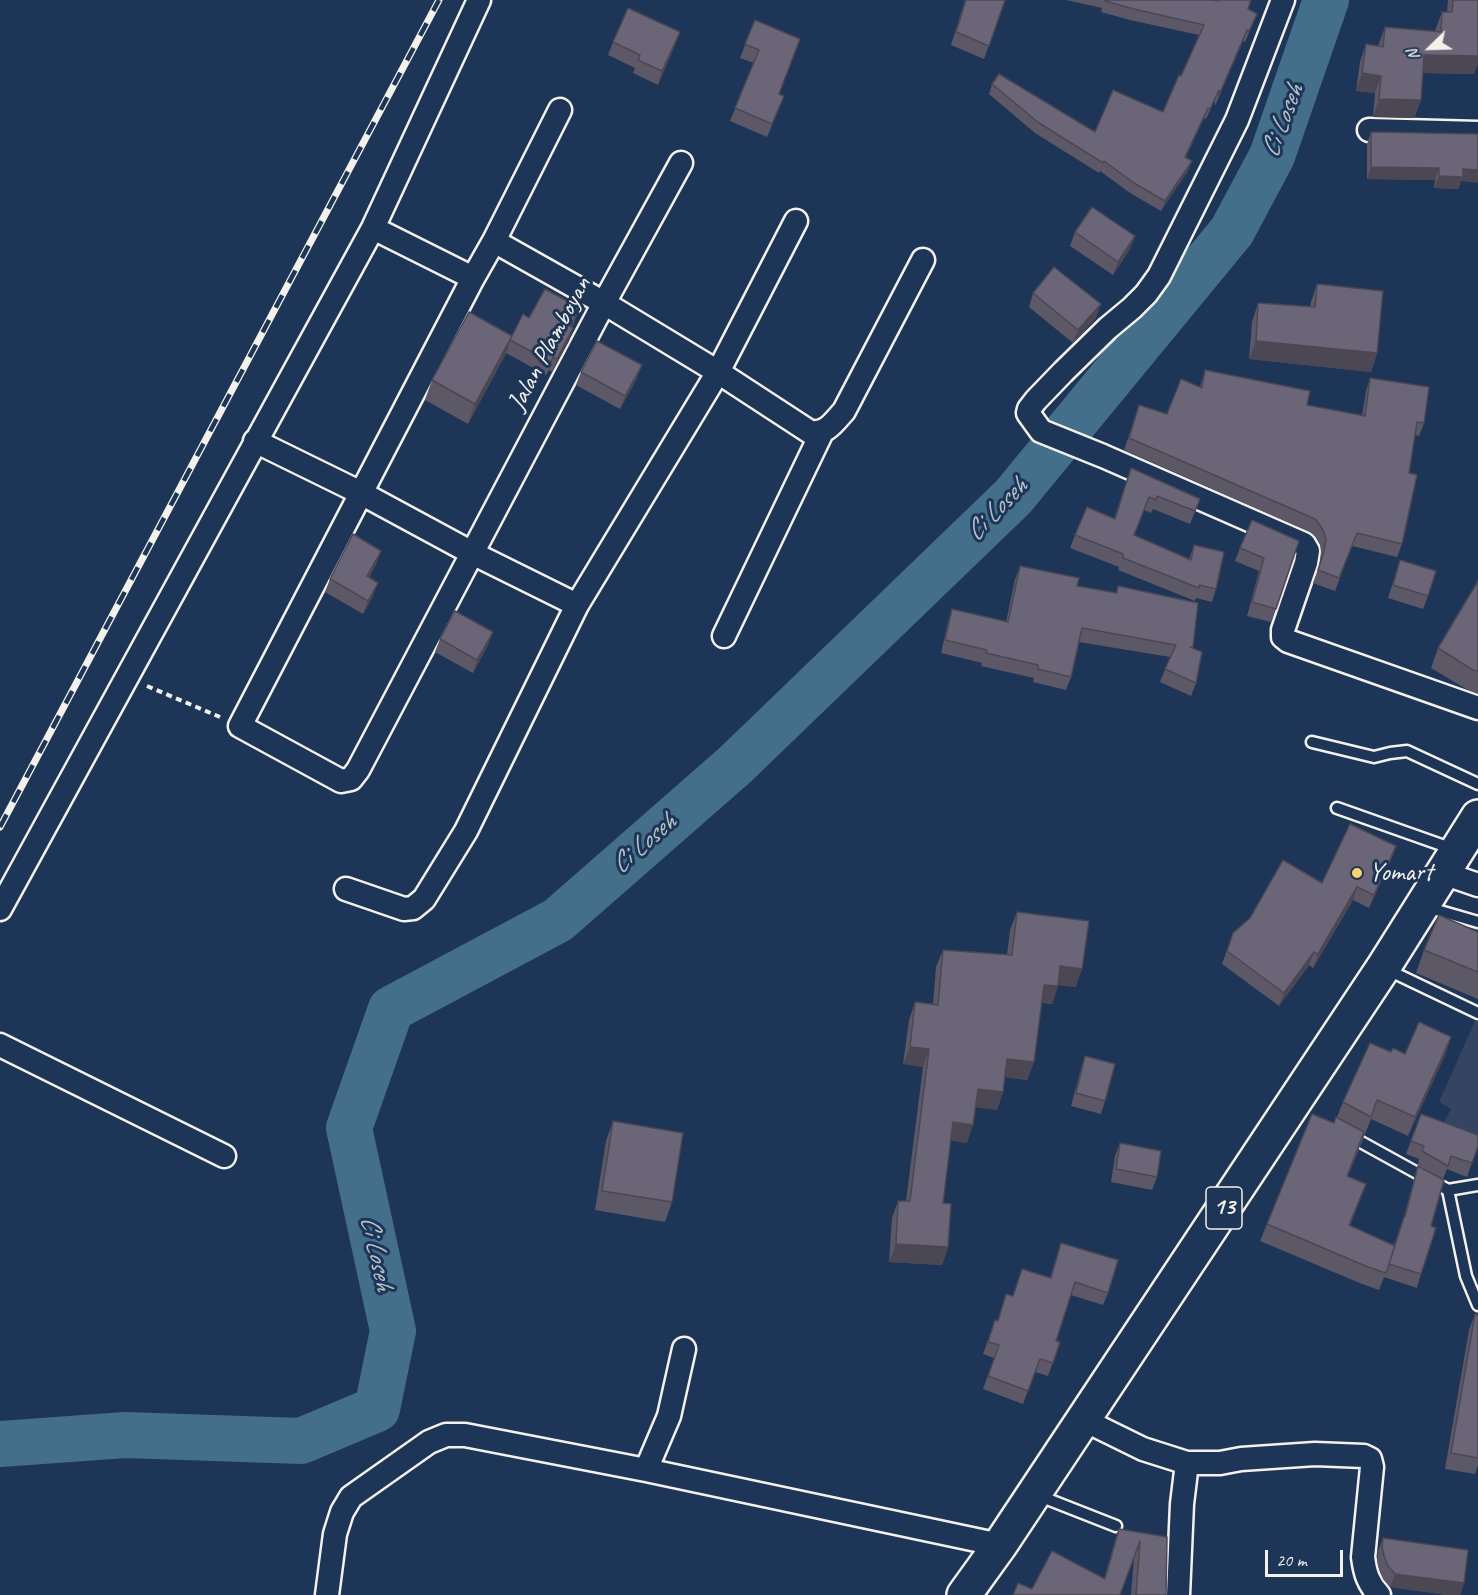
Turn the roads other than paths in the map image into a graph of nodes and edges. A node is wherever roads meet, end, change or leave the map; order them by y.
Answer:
1 (479, 0) edge
2 (1283, 0) edge
3 (560, 110) dead end
4 (1369, 130) edge
5 (1478, 133) edge
6 (681, 163) dead end
7 (796, 221) dead end
8 (373, 228) junction
9 (494, 241) junction
10 (923, 260) dead end
11 (473, 278) junction
12 (604, 303) junction
13 (718, 372) junction
14 (822, 432) junction
15 (255, 441) junction
16 (361, 493) junction
17 (472, 553) junction
18 (577, 605) junction
19 (724, 636) dead end
20 (1478, 708) edge
21 (1312, 742) dead end
22 (1478, 784) edge
23 (1336, 808) dead end
24 (1478, 817) edge
25 (1450, 862) junction
26 (1478, 885) edge
27 (346, 889) dead end
28 (1423, 906) junction
29 (0, 909) edge
30 (1478, 922) edge
31 (1383, 968) junction
32 (1478, 1013) edge
33 (0, 1045) edge
34 (1336, 1128) edge
35 (224, 1156) dead end
36 (1478, 1185) edge
37 (1448, 1190) junction
38 (1478, 1305) edge
39 (684, 1349) dead end
40 (1084, 1420) junction
41 (1187, 1463) junction
42 (646, 1470) junction
43 (1034, 1494) junction
44 (1116, 1526) dead end
45 (1000, 1545) junction
46 (327, 1595) edge
47 (964, 1595) edge
48 (1178, 1595) edge
49 (1379, 1595) edge

1 - 8 street
2 - 20 street
3 - 9 street
4 - 5 street
6 - 12 street, Jalan Plamboyan
7 - 13 street
8 - 11 street
8 - 15 street
9 - 11 street
9 - 12 street
10 - 14 street
11 - 16 street
12 - 13 street
12 - 17 street, Jalan Plamboyan
13 - 14 street
13 - 18 street
14 - 19 street
15 - 16 street
15 - 29 street
16 - 17 street
16 - 17 street, Jalan Plamboyan
17 - 18 street
18 - 27 street
21 - 22 lane
23 - 25 lane
24 - 25 highway, 13
25 - 26 street
25 - 28 highway, 13
28 - 30 lane
28 - 31 highway, 13
31 - 32 lane
31 - 40 highway, 13
33 - 35 street
34 - 37 lane
36 - 37 lane
37 - 38 lane
39 - 42 street
40 - 41 street
40 - 43 highway, 13
41 - 48 street
41 - 49 street
42 - 45 street
42 - 46 street
43 - 44 lane
43 - 45 highway, 13
45 - 47 highway, 13

